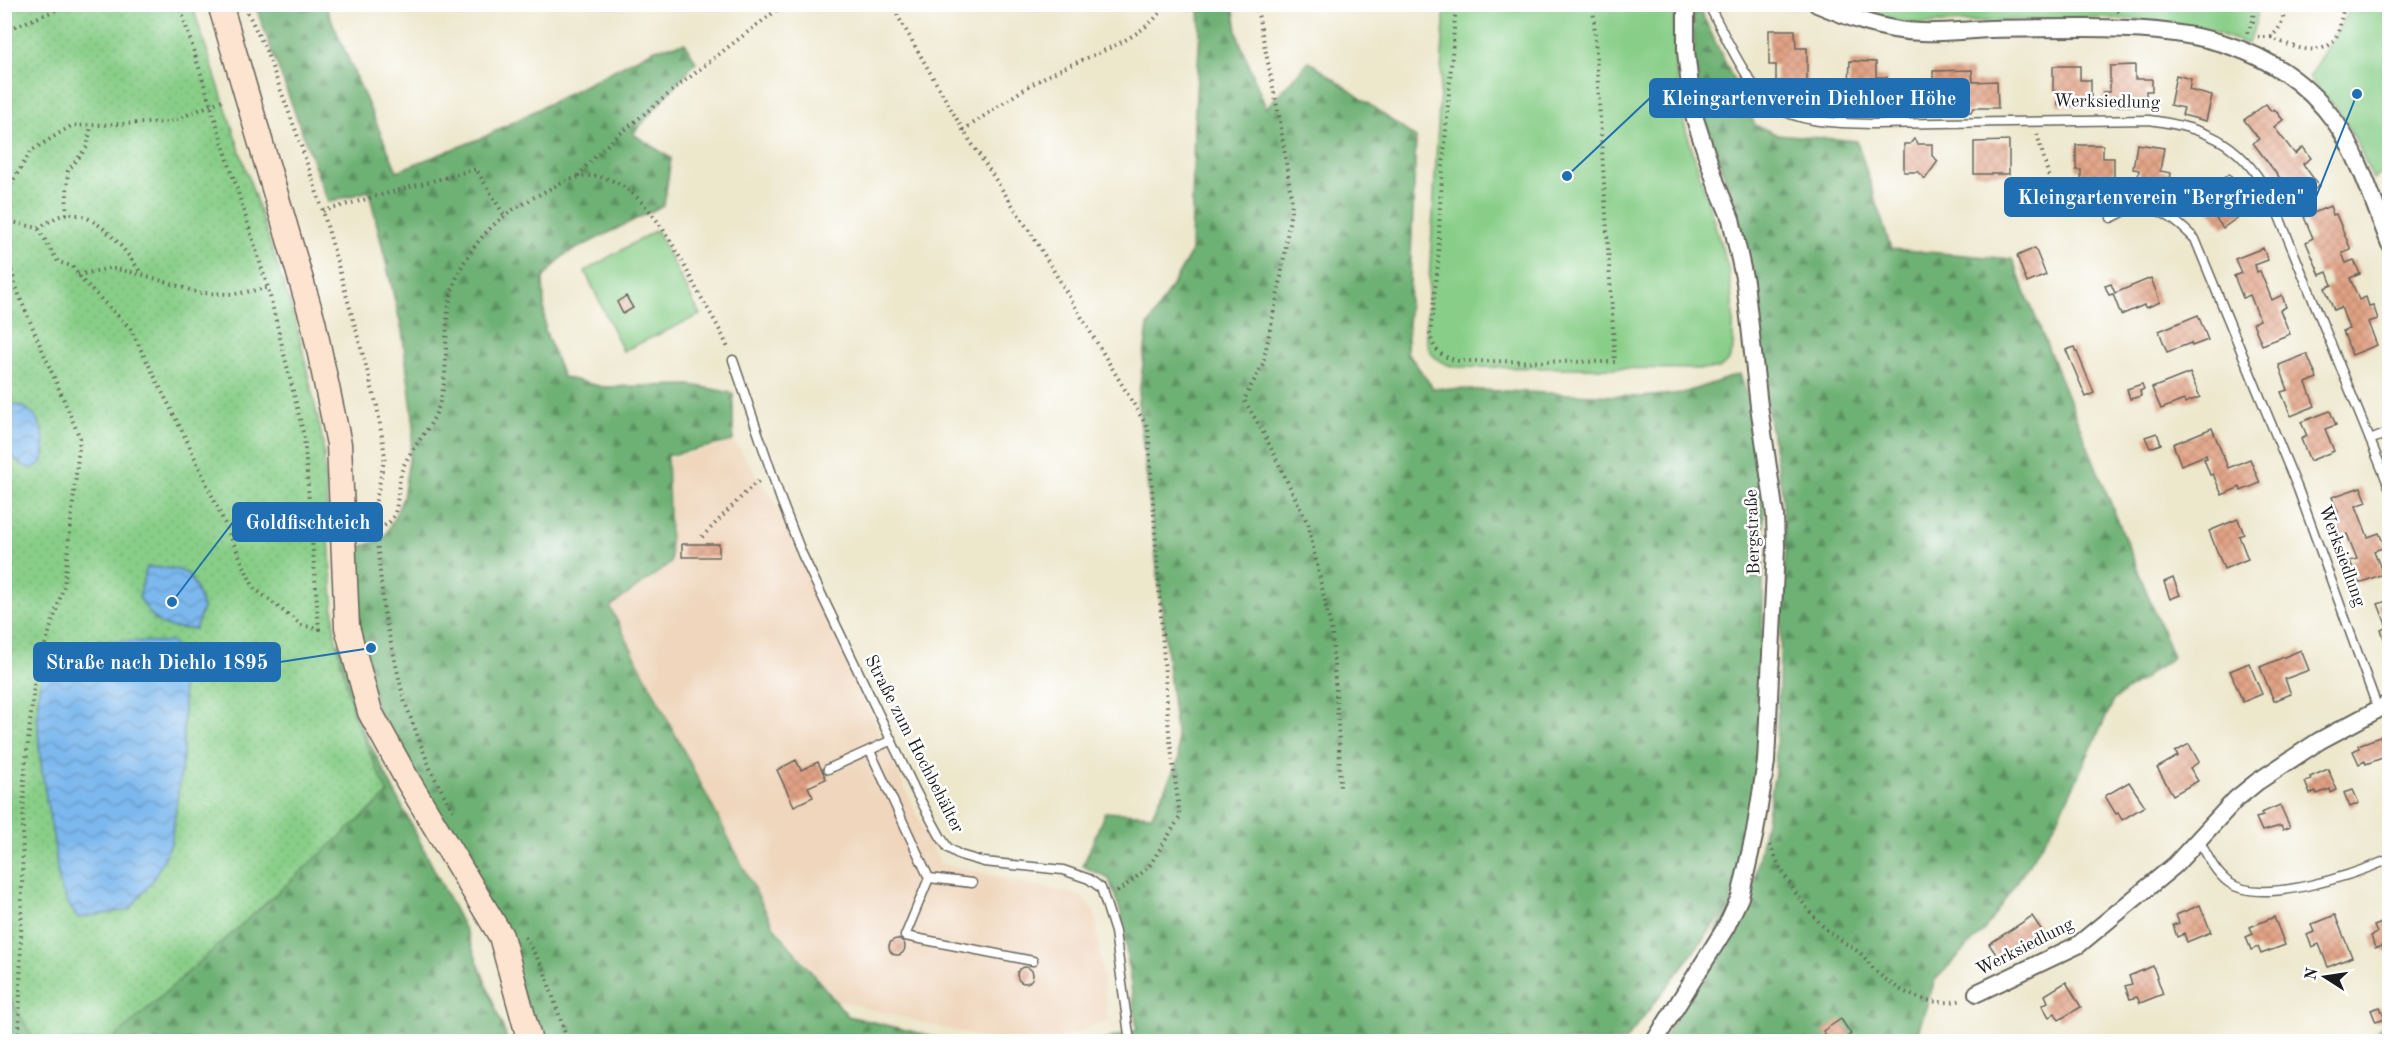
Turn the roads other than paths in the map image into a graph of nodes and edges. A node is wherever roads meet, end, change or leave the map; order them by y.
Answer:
1 (220, 4) edge
2 (1686, 4) edge
3 (1708, 4) edge
4 (1817, 4) edge
5 (2111, 218) road end
6 (2390, 244) edge
7 (733, 360) road end
8 (2390, 432) edge
9 (2370, 440) junction
10 (2390, 489) edge
11 (2384, 706) edge
12 (892, 740) junction
13 (870, 751) junction
14 (828, 769) dead end
15 (2199, 840) junction
16 (2390, 859) edge
17 (929, 878) junction
18 (972, 882) dead end
19 (1033, 961) dead end
20 (1977, 993) road end
21 (530, 1041) edge
22 (1130, 1041) edge
23 (1654, 1041) edge

1 - 21 main road
2 - 23 street, Bergstraße
3 - 9 lane, Werksiedlung
4 - 6 street
5 - 11 lane, Werksiedlung
7 - 12 lane, Straße zum Hochbehälter
8 - 9 lane
9 - 10 lane, Werksiedlung
11 - 15 street, Werksiedlung
12 - 13 lane
12 - 22 lane, Straße zum Hochbehälter
13 - 14 lane
13 - 17 lane
15 - 16 lane
15 - 20 street, Werksiedlung
17 - 18 lane
17 - 19 lane

